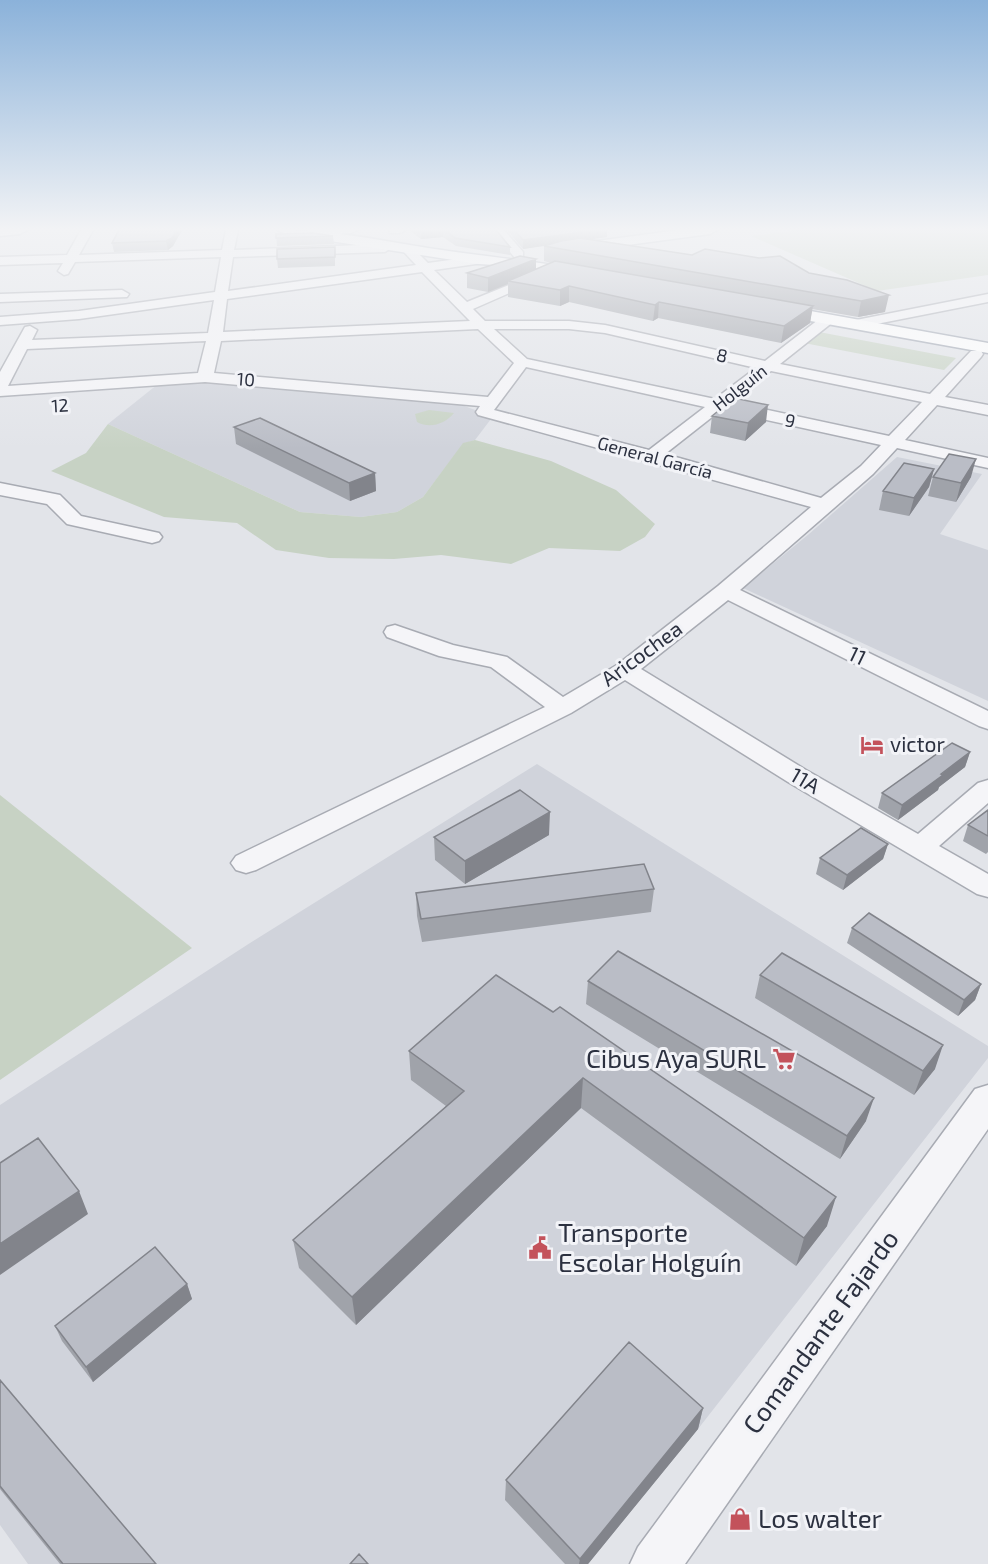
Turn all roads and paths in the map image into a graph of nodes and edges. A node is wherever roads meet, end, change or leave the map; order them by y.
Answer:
1 (45, 303) edge
2 (154, 303) edge
3 (221, 303) edge
4 (460, 303) edge
5 (477, 303) edge
6 (963, 303) edge
7 (465, 308) junction
8 (749, 308) edge
9 (36, 320) junction
10 (0, 321) edge
11 (824, 322) junction
12 (856, 324) junction
13 (482, 325) junction
14 (216, 338) junction
15 (22, 345) junction
16 (984, 353) edge
17 (522, 362) junction
18 (768, 366) junction
19 (205, 377) junction
20 (136, 384) junction
21 (0, 386) edge
22 (0, 392) edge
23 (936, 399) junction
24 (130, 400) dead end
25 (718, 406) junction
26 (488, 407) junction
27 (988, 410) edge
28 (895, 442) junction
29 (651, 456) junction
30 (988, 463) edge
31 (0, 489) edge
32 (825, 505) junction
33 (152, 537) dead end
34 (726, 591) junction
35 (395, 632) dead end
36 (625, 670) junction
37 (562, 708) junction
38 (988, 721) edge
39 (988, 789) edge
40 (920, 847) junction
41 (246, 864) dead end
42 (988, 886) edge
43 (988, 1100) edge
44 (655, 1564) edge

1 - 9 street
2 - 9 street
3 - 14 street
4 - 7 street
5 - 7 street
6 - 12 street
7 - 13 street
8 - 11 main road
9 - 10 street
9 - 15 street
11 - 12 main road
11 - 16 main road
11 - 18 street, Holguín
12 - 16 main road
13 - 14 street, 8
13 - 17 street
13 - 18 street, 8
14 - 15 street, 8
14 - 19 street
15 - 21 street
16 - 23 street, Aricochea
17 - 25 street, 9
17 - 26 street
18 - 23 street, 8
18 - 25 street, Holguín
19 - 20 street, 10
19 - 26 street, 10
20 - 22 street, 10
20 - 24 street
23 - 27 street, 8
23 - 28 street, Aricochea
25 - 28 street, 9
25 - 29 street, Holguín
26 - 29 street, General García
28 - 30 street, 9
28 - 32 street, Aricochea
29 - 32 street, General García
31 - 33 street
32 - 34 street, Aricochea
34 - 36 street, Aricochea
34 - 38 street, 11
35 - 37 street
36 - 37 street, Aricochea
36 - 40 street, 11A
37 - 41 street, Aricochea
39 - 40 street
40 - 42 street, 11A
43 - 44 street, Comandante Fajardo

